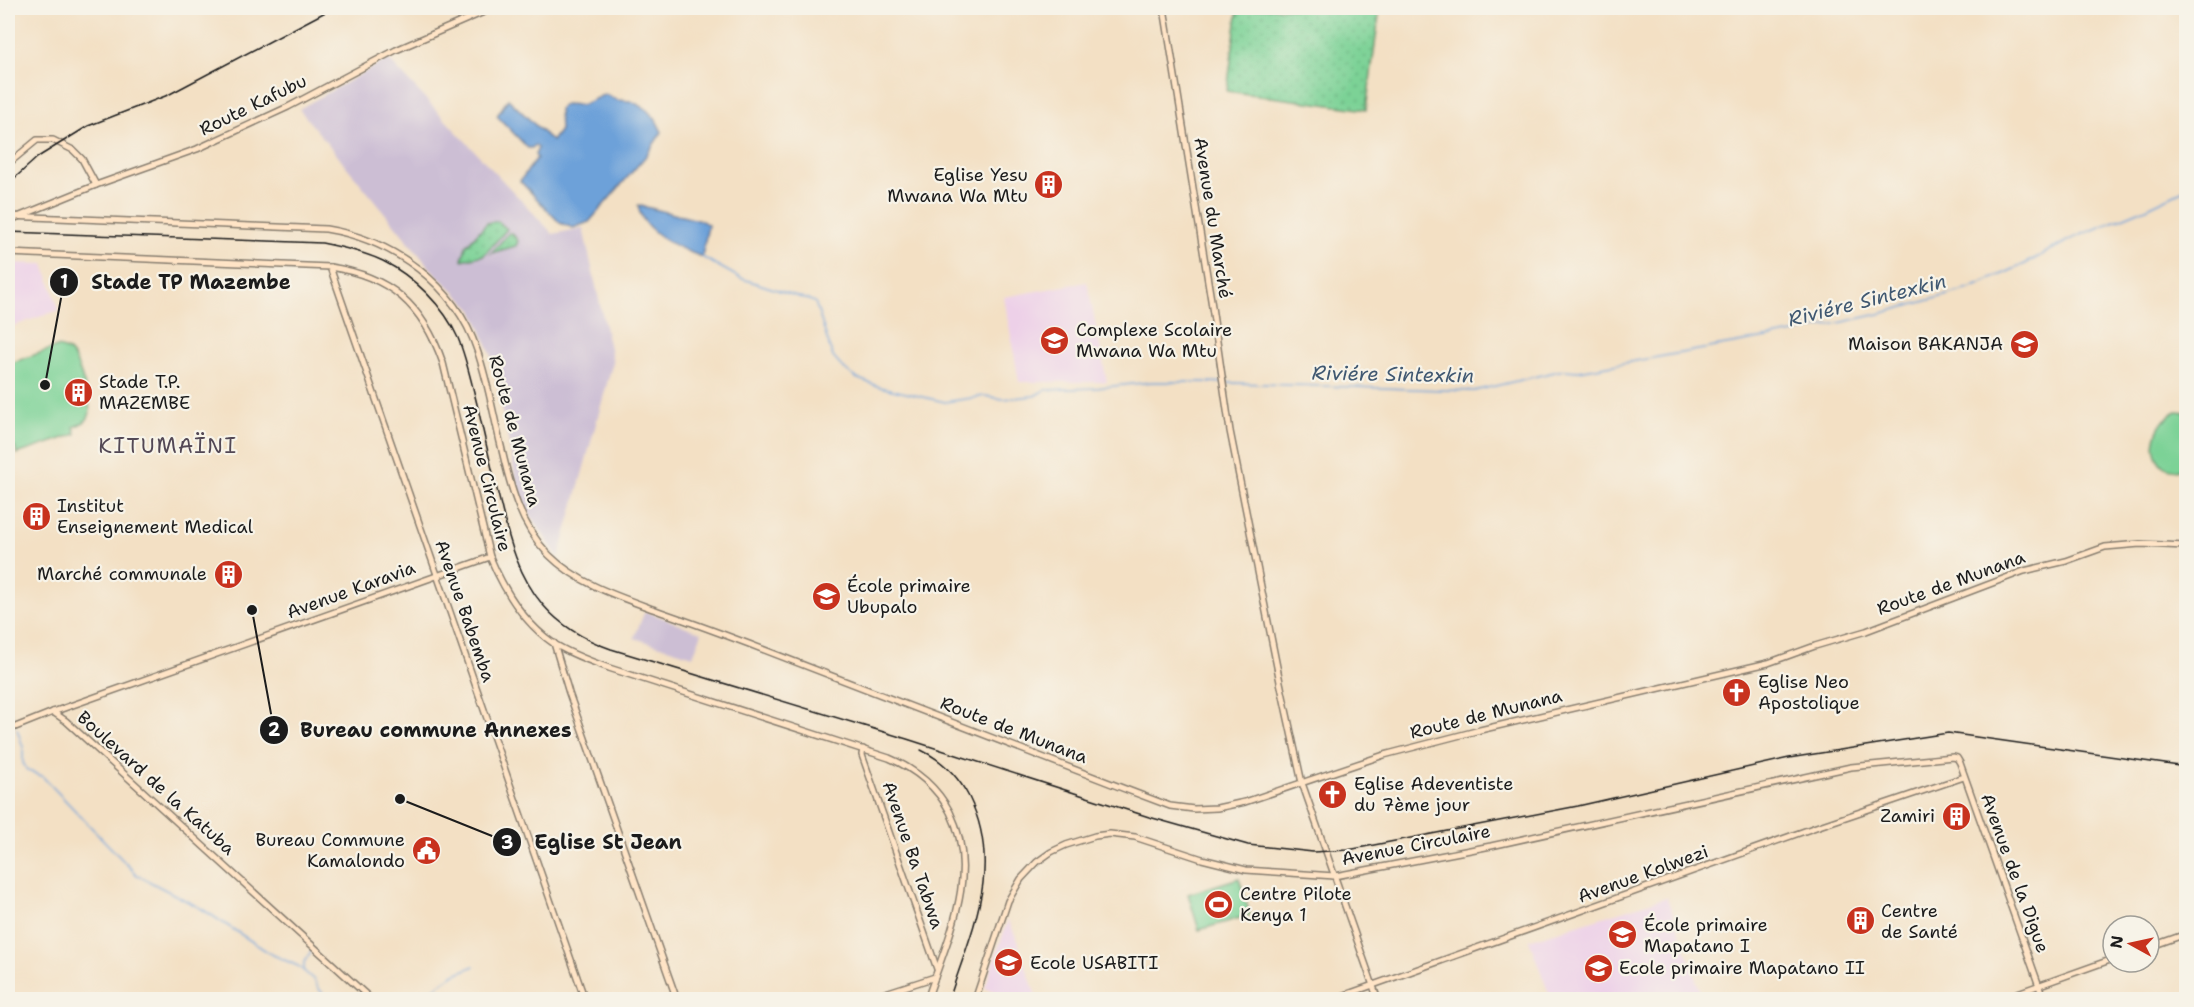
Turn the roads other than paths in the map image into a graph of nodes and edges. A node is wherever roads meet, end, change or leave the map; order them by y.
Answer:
1 (493, 8) edge
2 (1164, 8) edge
3 (8, 164) edge
4 (96, 185) junction
5 (20, 215) junction
6 (8, 216) edge
7 (8, 221) edge
8 (8, 253) edge
9 (330, 267) junction
10 (2187, 546) edge
11 (490, 556) junction
12 (437, 575) junction
13 (554, 643) junction
14 (53, 712) junction
15 (8, 730) edge
16 (862, 749) junction
17 (1957, 758) joint
18 (1965, 777) junction
19 (1302, 783) junction
20 (1335, 876) junction
21 (2187, 933) edge
22 (2161, 943) edge
23 (2101, 963) edge
24 (937, 970) junction
25 (934, 977) junction
26 (1373, 985) junction
27 (2039, 985) junction
28 (372, 999) edge
29 (585, 999) edge
30 (677, 999) edge
31 (864, 999) edge
32 (927, 999) edge
33 (975, 999) edge
34 (1331, 999) edge
35 (1378, 999) edge
36 (1998, 999) edge
37 (2044, 999) edge

1 - 4 street, Route Kafubu
2 - 19 street, Avenue du Marché
3 - 4 street
4 - 5 street, Route Kafubu
5 - 6 street
5 - 7 street
5 - 19 street, Route de Munana
8 - 9 street, Avenue Circulaire
9 - 11 street, Avenue Circulaire
9 - 12 street, Avenue Babemba
10 - 19 street, Route de Munana
11 - 12 street, Avenue Karavia
11 - 13 street, Avenue Circulaire
12 - 14 street, Avenue Karavia
12 - 29 street, Avenue Babemba
13 - 16 street, Avenue Circulaire
13 - 30 street
14 - 15 street, Avenue Karavia
14 - 28 street, Boulevard de la Katuba
16 - 24 street, Avenue Ba Tabwa
16 - 24 street, Avenue Circulaire
17 - 18 street, Avenue de la Digue
17 - 20 street, Avenue Circulaire
18 - 26 street, Avenue Kolwezi
18 - 27 street, Avenue de la Digue
19 - 20 street, Avenue du Marché
20 - 26 street
20 - 33 street, Avenue Circulaire
21 - 22 street
23 - 27 street
24 - 25 street, Avenue Circulaire
25 - 31 street
25 - 32 street, Avenue Circulaire
26 - 34 street, Avenue Kolwezi
26 - 35 street
27 - 36 street
27 - 37 street, Avenue de la Digue

